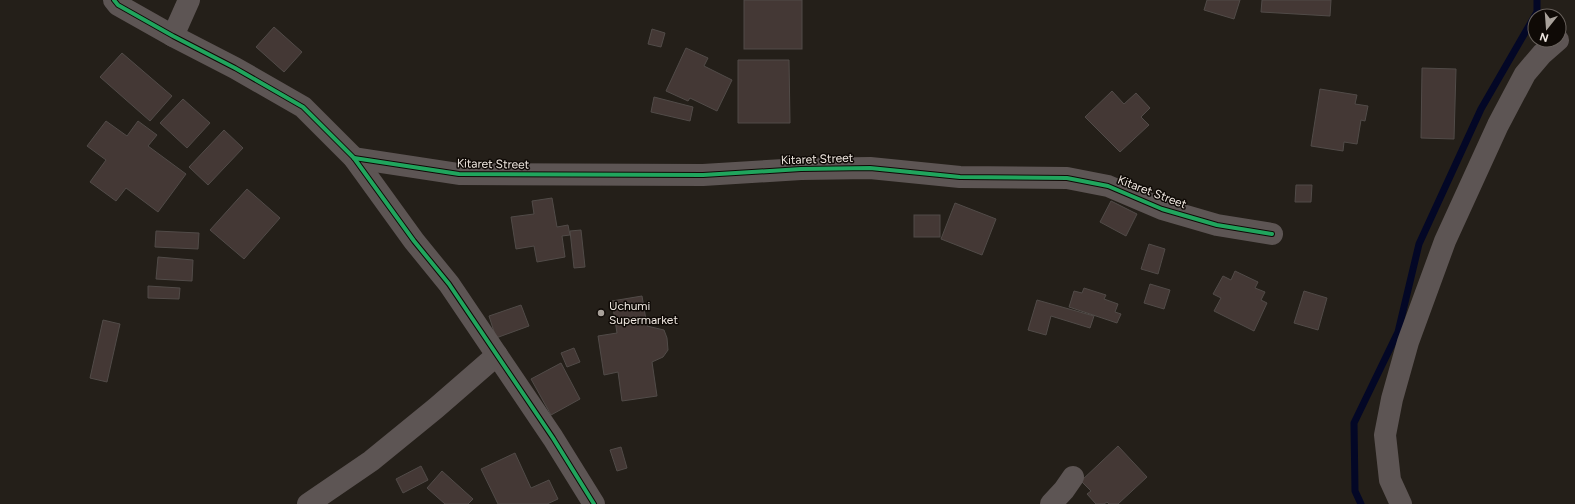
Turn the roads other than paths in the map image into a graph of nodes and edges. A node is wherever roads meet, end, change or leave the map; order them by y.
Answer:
1 (114, 0) edge
2 (189, 0) edge
3 (173, 36) junction
4 (1549, 48) edge
5 (354, 158) junction
6 (1272, 234) dead end
7 (497, 355) junction
8 (1073, 477) dead end
9 (308, 504) edge
10 (594, 504) edge
11 (1051, 504) edge
12 (1401, 504) edge

1 - 3 street
2 - 3 street
3 - 5 street
4 - 12 street
5 - 6 street, Kitaret Street
5 - 7 street
7 - 9 street
7 - 10 street
8 - 11 street

